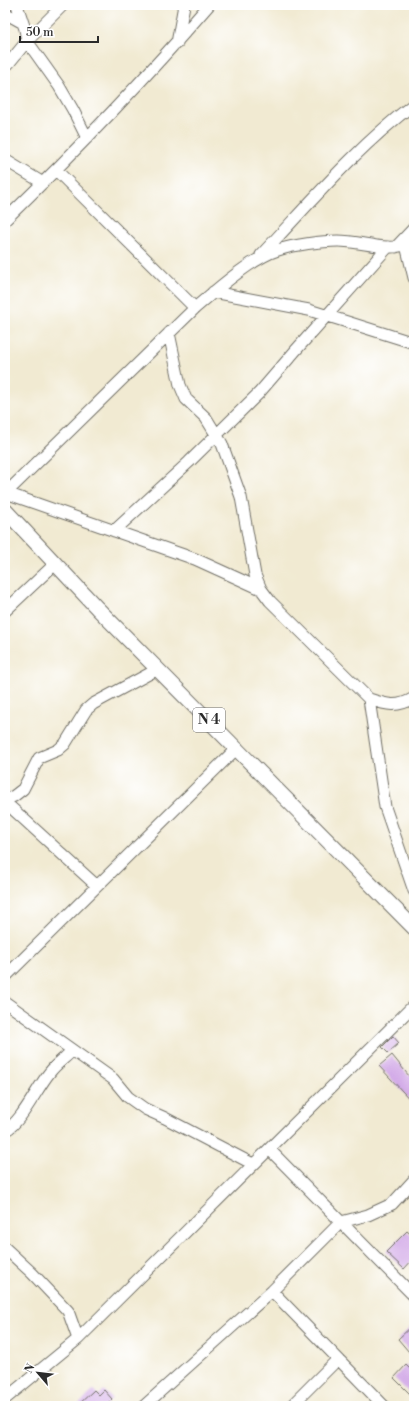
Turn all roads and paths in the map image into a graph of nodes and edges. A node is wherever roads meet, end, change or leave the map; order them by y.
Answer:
1 (17, 5) edge
2 (62, 5) edge
3 (184, 5) edge
4 (209, 5) edge
5 (5, 12) edge
6 (23, 23) junction
7 (27, 41) junction
8 (177, 43) junction
9 (5, 66) edge
10 (414, 104) edge
11 (87, 138) junction
12 (5, 160) edge
13 (56, 170) junction
14 (43, 183) junction
15 (5, 220) edge
16 (414, 228) edge
17 (401, 246) edge
18 (257, 260) junction
19 (414, 278) edge
20 (213, 292) junction
21 (195, 308) junction
22 (328, 316) junction
23 (169, 333) junction
24 (414, 343) edge
25 (216, 435) junction
26 (5, 494) edge
27 (7, 517) edge
28 (114, 531) junction
29 (55, 564) junction
30 (261, 589) junction
31 (5, 611) edge
32 (158, 669) junction
33 (414, 698) edge
34 (369, 699) junction
35 (237, 748) junction
36 (5, 801) edge
37 (97, 886) junction
38 (414, 891) edge
39 (414, 928) edge
40 (5, 977) edge
41 (5, 1002) edge
42 (414, 1005) edge
43 (72, 1051) junction
44 (5, 1131) edge
45 (269, 1149) junction
46 (253, 1164) junction
47 (414, 1180) edge
48 (341, 1222) junction
49 (5, 1248) edge
50 (272, 1291) junction
51 (414, 1296) edge
52 (78, 1339) junction
53 (338, 1359) junction
54 (5, 1400) edge
55 (144, 1406) edge
56 (292, 1406) edge
57 (384, 1406) edge

1 - 6 street
2 - 7 street
3 - 8 street
4 - 8 street
5 - 6 street
6 - 7 street
7 - 9 street
7 - 11 street
8 - 11 street
10 - 18 street
11 - 13 street
12 - 14 street
13 - 14 street
13 - 21 street
14 - 15 street
16 - 17 street
17 - 18 street
17 - 19 street
17 - 22 street
18 - 20 street
20 - 21 street
20 - 22 street
21 - 23 street
22 - 24 street
22 - 25 street
23 - 25 street
23 - 26 street
25 - 28 street
25 - 30 street
26 - 28 street
27 - 29 main road, N 4
28 - 30 street
29 - 31 street
29 - 32 main road, N 4
30 - 34 street
32 - 35 main road, N 4
32 - 36 street
33 - 34 street
34 - 38 street
35 - 37 street
35 - 39 main road, N 4
36 - 37 street
37 - 40 street
41 - 43 street
42 - 45 street
43 - 44 street
43 - 46 street
45 - 46 street
45 - 48 street
46 - 52 street
47 - 48 street
48 - 50 street
48 - 51 street
49 - 52 street
50 - 53 street
50 - 55 street
52 - 54 street
53 - 56 street
53 - 57 street

